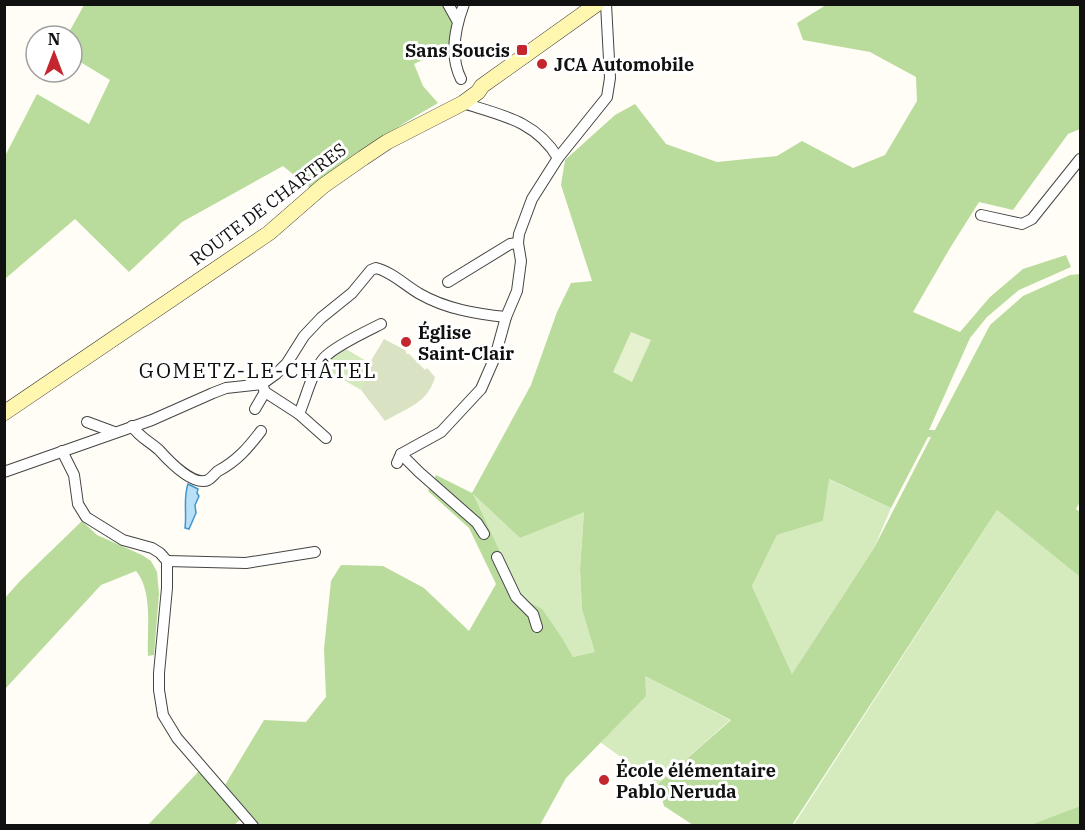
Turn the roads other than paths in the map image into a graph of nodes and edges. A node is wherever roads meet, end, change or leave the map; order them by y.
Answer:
1 (448, 4) edge
2 (464, 4) edge
3 (604, 5) edge
4 (458, 22) junction
5 (461, 79) dead end
6 (462, 103) junction
7 (558, 158) junction
8 (1080, 159) edge
9 (981, 216) dead end
10 (509, 228) dead end
11 (519, 238) junction
12 (448, 282) dead end
13 (506, 317) junction
14 (381, 324) dead end
15 (263, 388) junction
16 (255, 409) dead end
17 (4, 414) edge
18 (299, 414) junction
19 (87, 422) dead end
20 (132, 426) junction
21 (261, 431) dead end
22 (114, 432) junction
23 (326, 438) dead end
24 (62, 451) junction
25 (4, 472) edge
26 (484, 534) dead end
27 (315, 552) dead end
28 (497, 557) dead end
29 (167, 561) junction
30 (537, 627) dead end
31 (253, 825) edge

1 - 4 street
2 - 4 street
3 - 6 main road, ROUTE DE CHARTRES
3 - 7 street
4 - 5 street
6 - 7 street
6 - 17 main road, ROUTE DE CHARTRES
7 - 11 street
8 - 9 street
10 - 11 street
11 - 12 street
11 - 13 street
13 - 15 street
13 - 26 street
14 - 18 street
15 - 16 street
15 - 18 street
15 - 20 street
18 - 23 street
19 - 22 street
20 - 21 street
20 - 22 street
22 - 24 street
24 - 25 street
24 - 29 street
27 - 29 street
28 - 30 street
29 - 31 street

